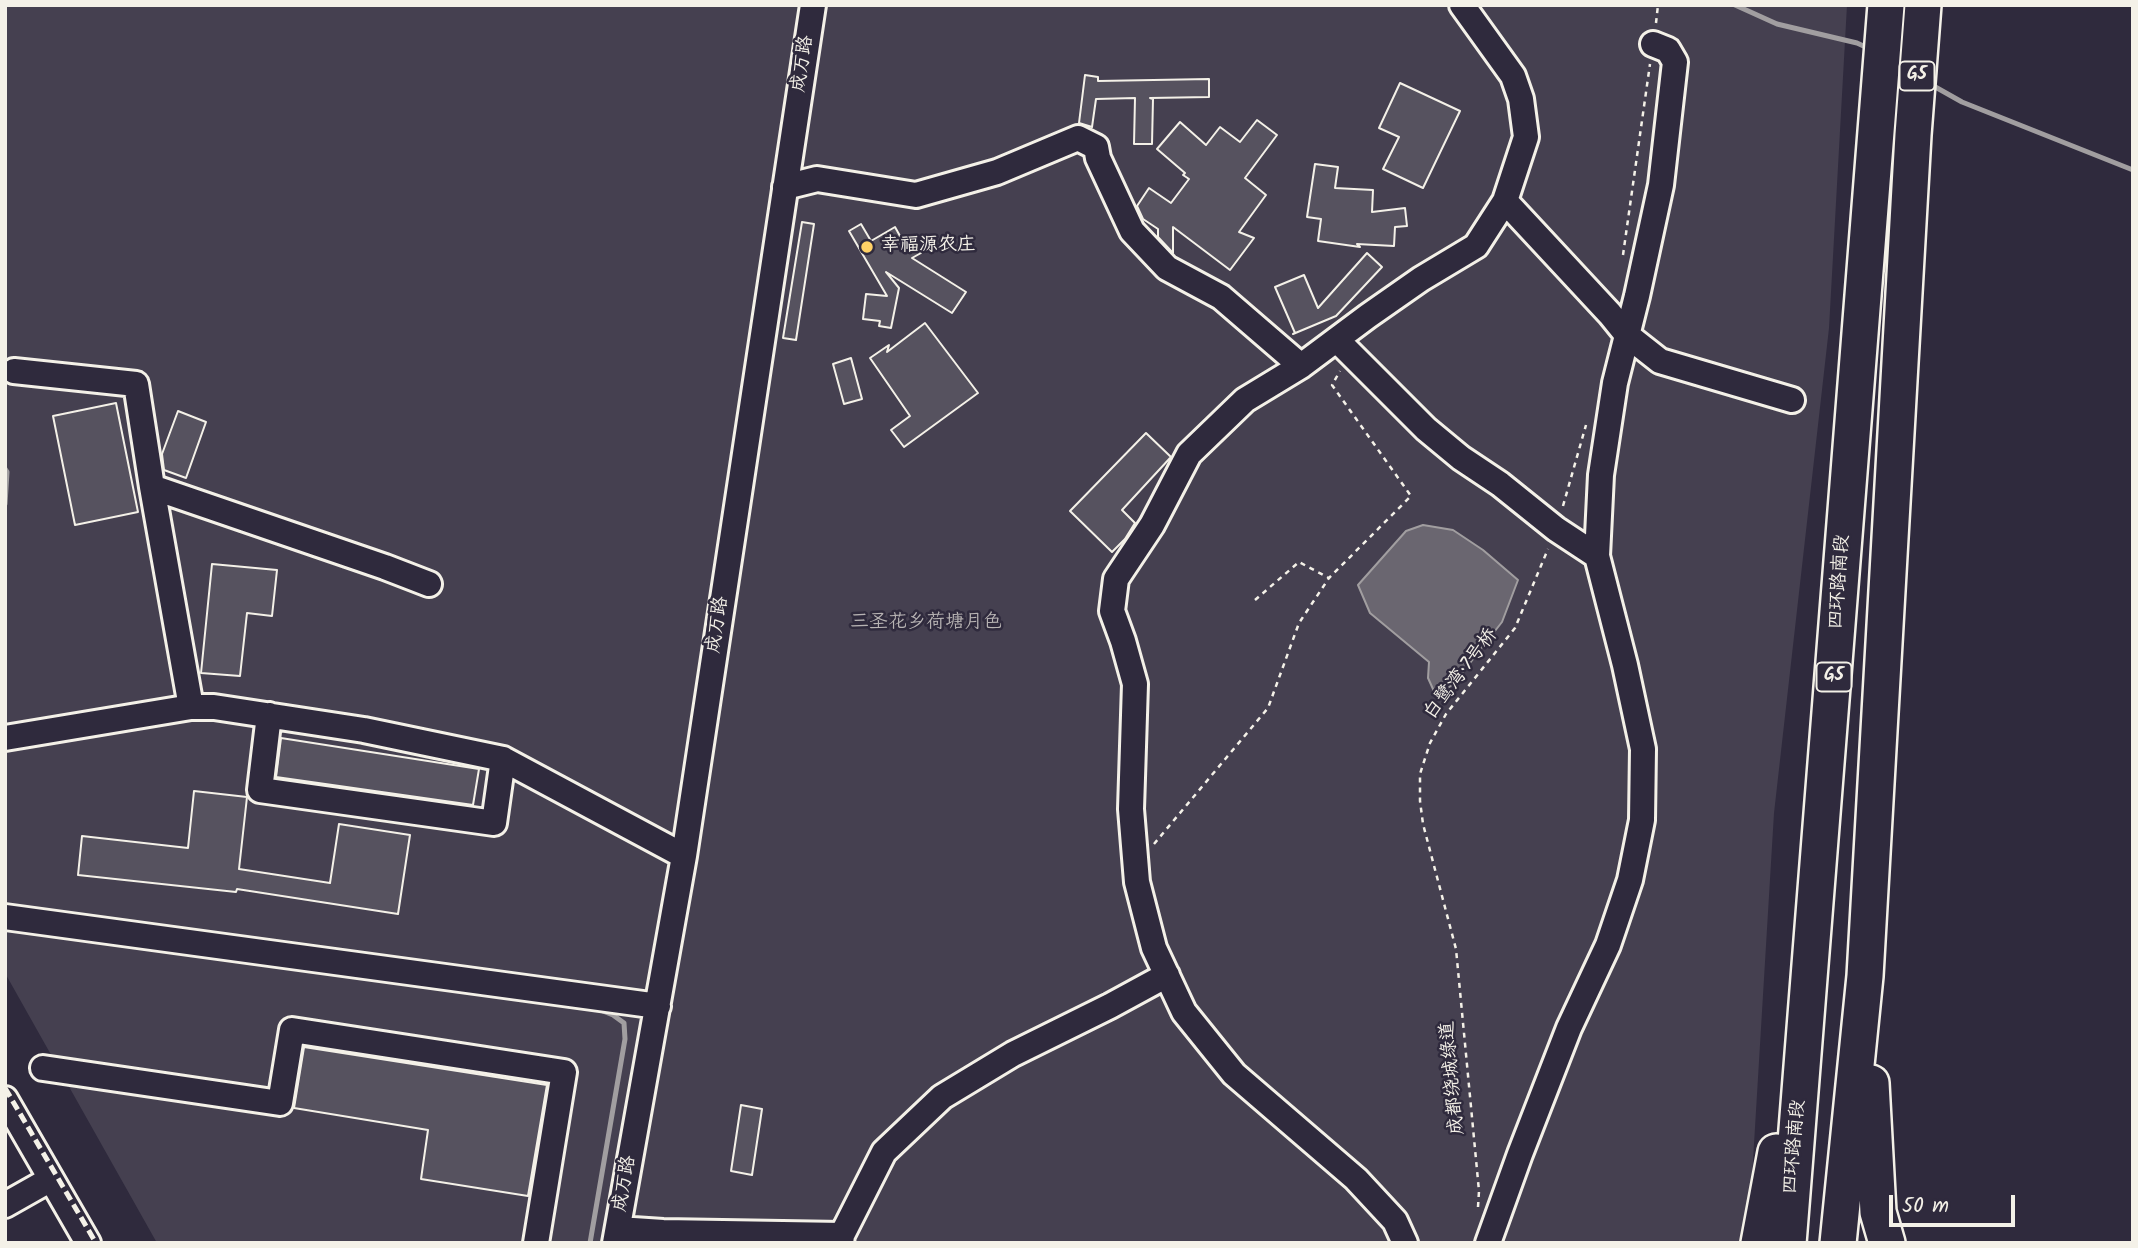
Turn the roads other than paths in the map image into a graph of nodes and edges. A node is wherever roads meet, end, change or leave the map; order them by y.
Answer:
1 (813, 5) edge
2 (1462, 5) edge
3 (1886, 5) edge
4 (1922, 11) edge
5 (1653, 44) dead end
6 (785, 187) junction
7 (1505, 201) junction
8 (1627, 335) junction
9 (1336, 340) junction
10 (1301, 366) junction
11 (14, 371) dead end
12 (1792, 400) dead end
13 (152, 487) junction
14 (1597, 556) junction
15 (429, 584) dead end
16 (191, 707) junction
17 (270, 715) junction
18 (5, 738) edge
19 (503, 759) junction
20 (684, 856) junction
21 (5, 916) edge
22 (1813, 946) junction
23 (1167, 975) junction
24 (1865, 976) junction
25 (658, 1006) junction
26 (43, 1068) dead end
27 (5, 1099) edge
28 (51, 1179) junction
29 (5, 1205) edge
30 (616, 1236) edge
31 (841, 1239) edge
32 (88, 1243) edge
33 (536, 1243) edge
34 (1405, 1243) edge
35 (1488, 1243) edge
36 (1759, 1243) edge
37 (1788, 1243) edge
38 (1838, 1243) edge
39 (1887, 1243) edge

1 - 6 street, 成万路
2 - 7 street
3 - 22 highway, 四环路南段 / G5
4 - 24 highway, G5
5 - 8 street
6 - 10 street
6 - 20 street, 成万路
7 - 8 street
7 - 9 street
8 - 12 street
8 - 14 street
9 - 10 street
9 - 14 street
10 - 23 street
11 - 13 street
13 - 15 street
13 - 16 street
14 - 35 street
16 - 17 street
16 - 18 street
17 - 19 street
17 - 19 street
19 - 20 street
20 - 25 street, 成万路
21 - 25 street
22 - 36 highway
22 - 37 highway, 四环路南段 / G5
23 - 31 street
23 - 34 street
24 - 38 highway, G5
24 - 39 highway
25 - 30 street, 成万路
26 - 33 street
27 - 28 street
28 - 29 street
28 - 32 street
30 - 31 street

